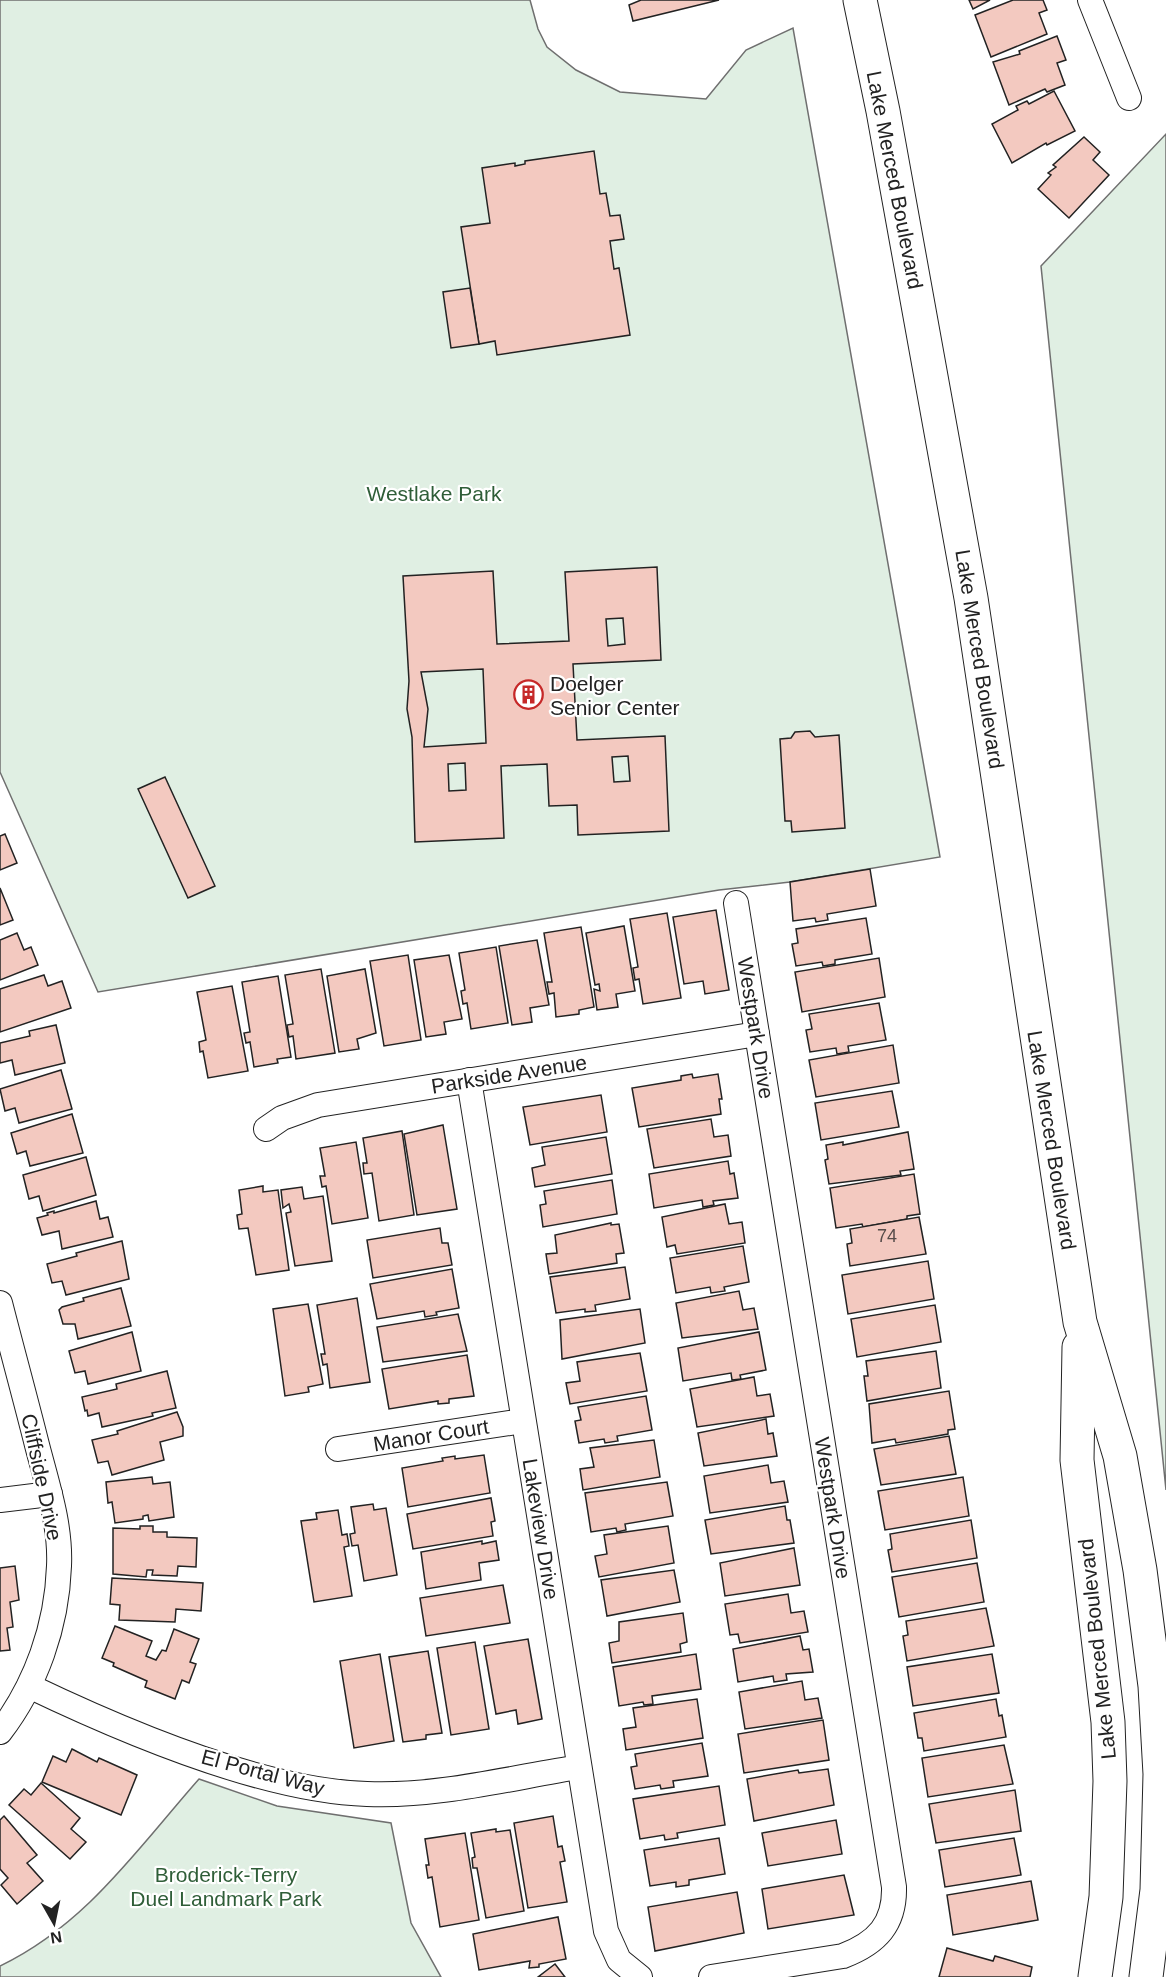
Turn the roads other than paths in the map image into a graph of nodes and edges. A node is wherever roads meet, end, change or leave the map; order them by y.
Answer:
1 (860, 0) edge
2 (1090, 0) edge
3 (1129, 98) dead end
4 (736, 903) dead end
5 (757, 1034) junction
6 (469, 1080) junction
7 (266, 1129) dead end
8 (0, 1303) edge
9 (1080, 1322) junction
10 (523, 1421) junction
11 (338, 1449) dead end
12 (50, 1494) junction
13 (0, 1500) edge
14 (29, 1686) junction
15 (0, 1732) edge
16 (579, 1767) junction
17 (635, 1974) edge
18 (711, 1977) edge
19 (1095, 1977) edge
20 (1146, 1977) edge

1 - 9 main road, Lake Merced Boulevard
2 - 3 street
4 - 5 street, Westpark Drive
5 - 6 street, Parkside Avenue
5 - 18 street, Westpark Drive
6 - 7 street, Parkside Avenue
6 - 10 street, Lakeview Drive
8 - 12 street, Cliffside Drive
9 - 19 main road, Lake Merced Boulevard
9 - 20 main road, Lake Merced Boulevard
10 - 11 street, Manor Court
10 - 16 street, Lakeview Drive
12 - 13 street
12 - 14 street, Cliffside Drive
14 - 15 street, Cliffside Drive
14 - 16 street, El Portal Way
16 - 17 street, Lakeview Drive

